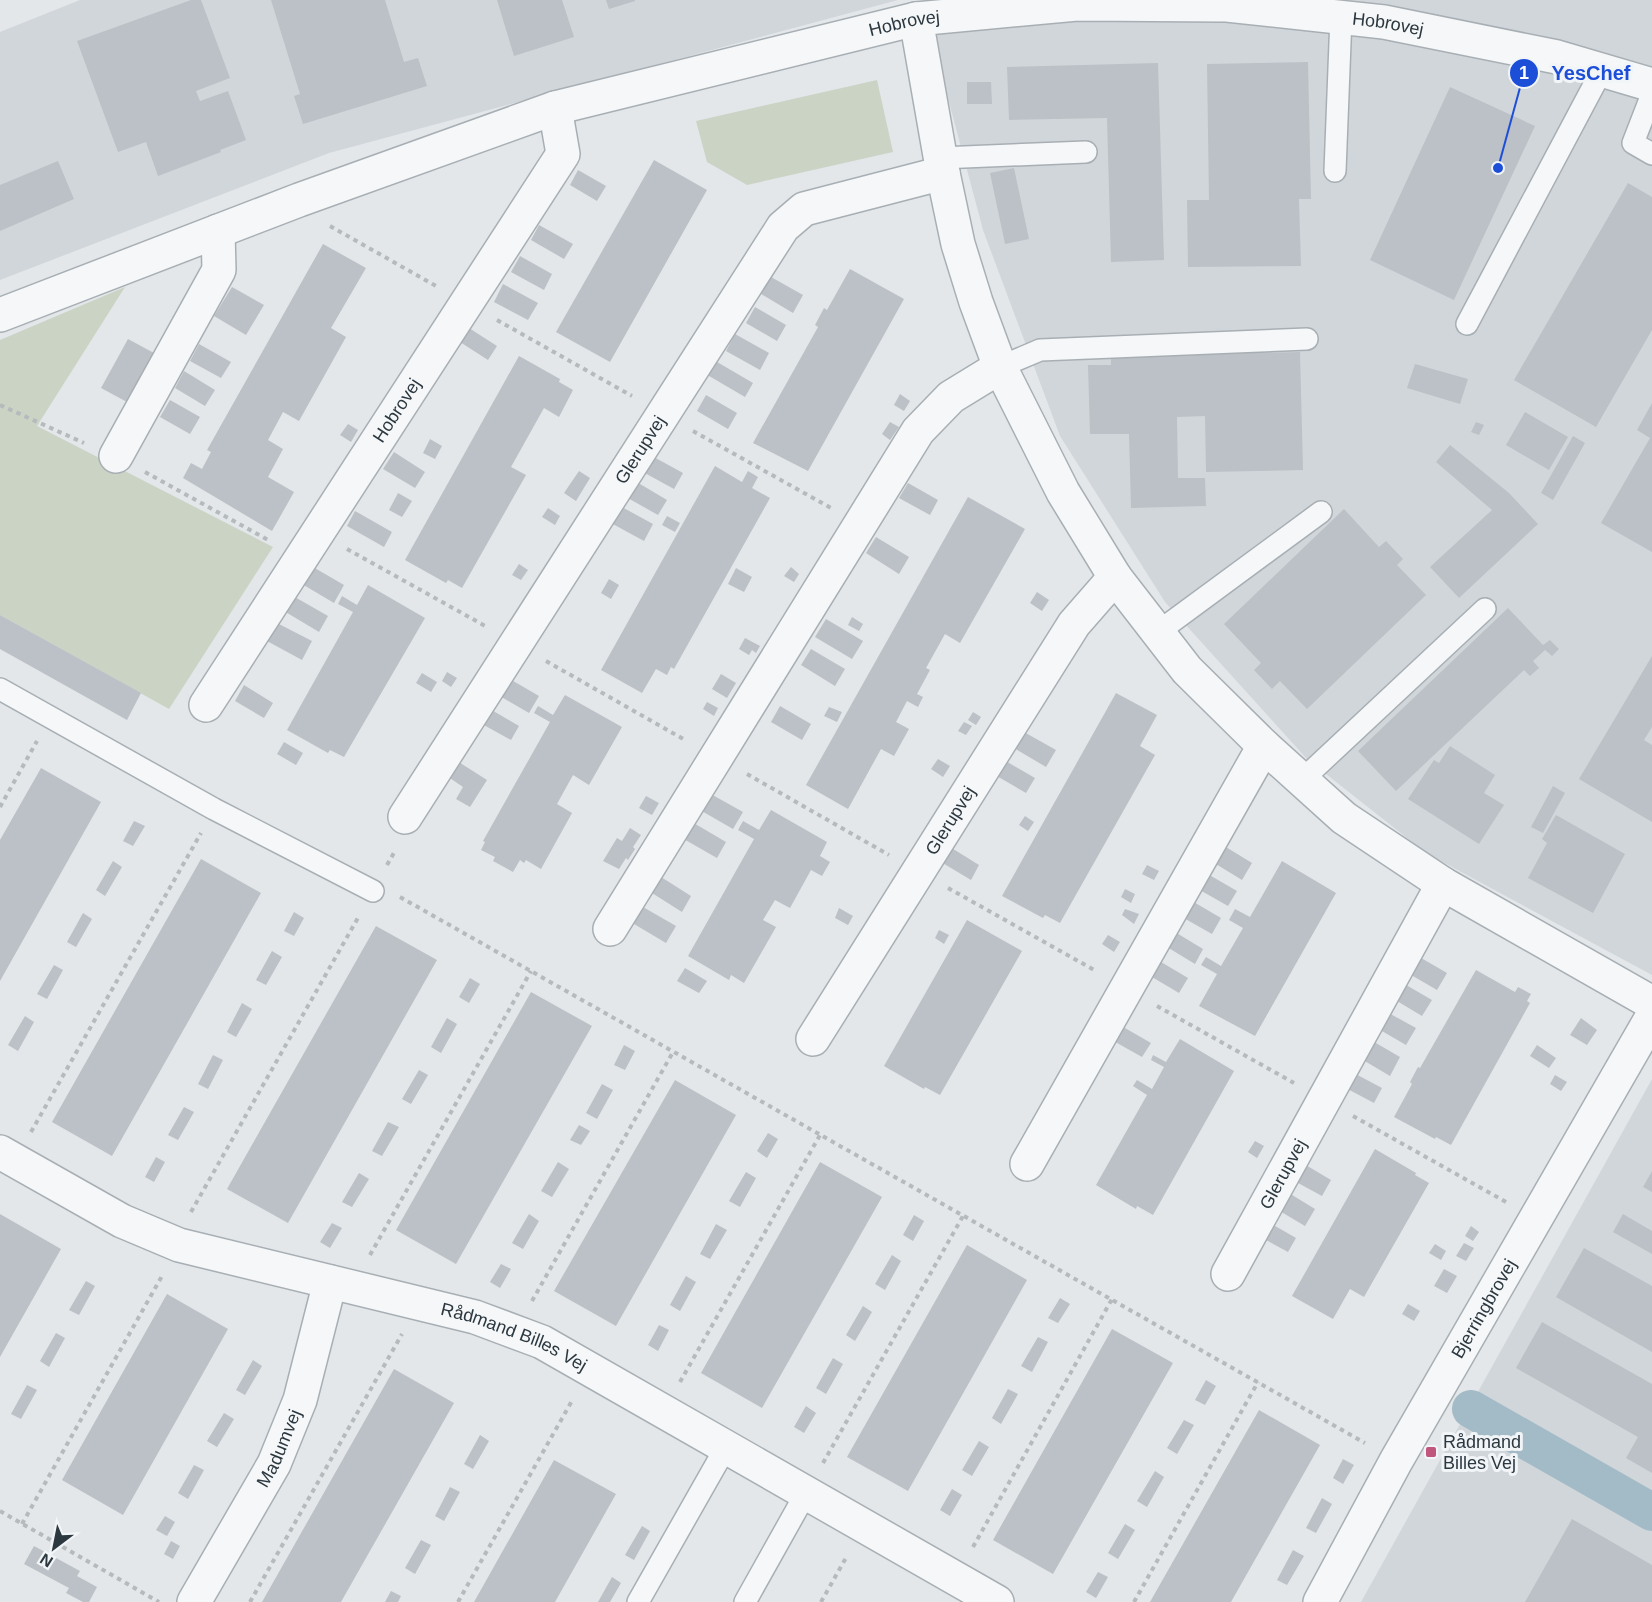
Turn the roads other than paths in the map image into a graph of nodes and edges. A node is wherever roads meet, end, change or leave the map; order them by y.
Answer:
1 (1341, 17) junction
2 (916, 19) junction
3 (1602, 70) junction
4 (1652, 85) edge
5 (1652, 94) edge
6 (555, 108) junction
7 (1086, 152) dead end
8 (1652, 154) edge
9 (941, 166) junction
10 (1335, 171) dead end
11 (218, 231) junction
12 (0, 315) edge
13 (1467, 324) dead end
14 (1307, 339) dead end
15 (1000, 367) junction
16 (116, 456) road end
17 (1321, 512) dead end
18 (1115, 577) junction
19 (1485, 609) dead end
20 (1158, 632) junction
21 (0, 689) edge
22 (206, 705) dead end
23 (1264, 746) junction
24 (1302, 780) junction
25 (405, 817) road end
26 (1443, 884) junction
27 (373, 891) road end
28 (610, 929) dead end
29 (1652, 1003) edge
30 (1652, 1017) edge
31 (813, 1039) dead end
32 (7, 1157) edge
33 (1027, 1164) dead end
34 (1228, 1274) dead end
35 (341, 1284) junction
36 (726, 1447) junction
37 (806, 1493) junction
38 (194, 1602) edge
39 (638, 1602) edge
40 (745, 1602) edge
41 (997, 1602) edge
42 (1320, 1602) edge

1 - 2 street, Hobrovej
1 - 3 street, Hobrovej
1 - 10 lane
2 - 6 street, Hobrovej
2 - 9 street
3 - 4 street, Hobrovej
3 - 13 lane
5 - 8 lane
6 - 11 street, Hobrovej
6 - 22 street, Hobrovej
7 - 9 lane
9 - 15 street
9 - 25 street, Glerupvej
11 - 12 street, Hobrovej
11 - 16 street
14 - 15 lane
15 - 18 street
15 - 28 street
17 - 20 lane
18 - 20 street
18 - 31 street, Glerupvej
19 - 24 lane
20 - 23 street
21 - 27 lane
23 - 24 street
23 - 33 street
24 - 26 street
26 - 29 street
26 - 34 street, Glerupvej
30 - 42 street, Bjerringbrovej
32 - 35 street, Rådmand Billes Vej
35 - 36 street, Rådmand Billes Vej
35 - 38 street, Madumvej
36 - 37 street, Rådmand Billes Vej
36 - 39 lane
37 - 40 lane
37 - 41 street, Rådmand Billes Vej

